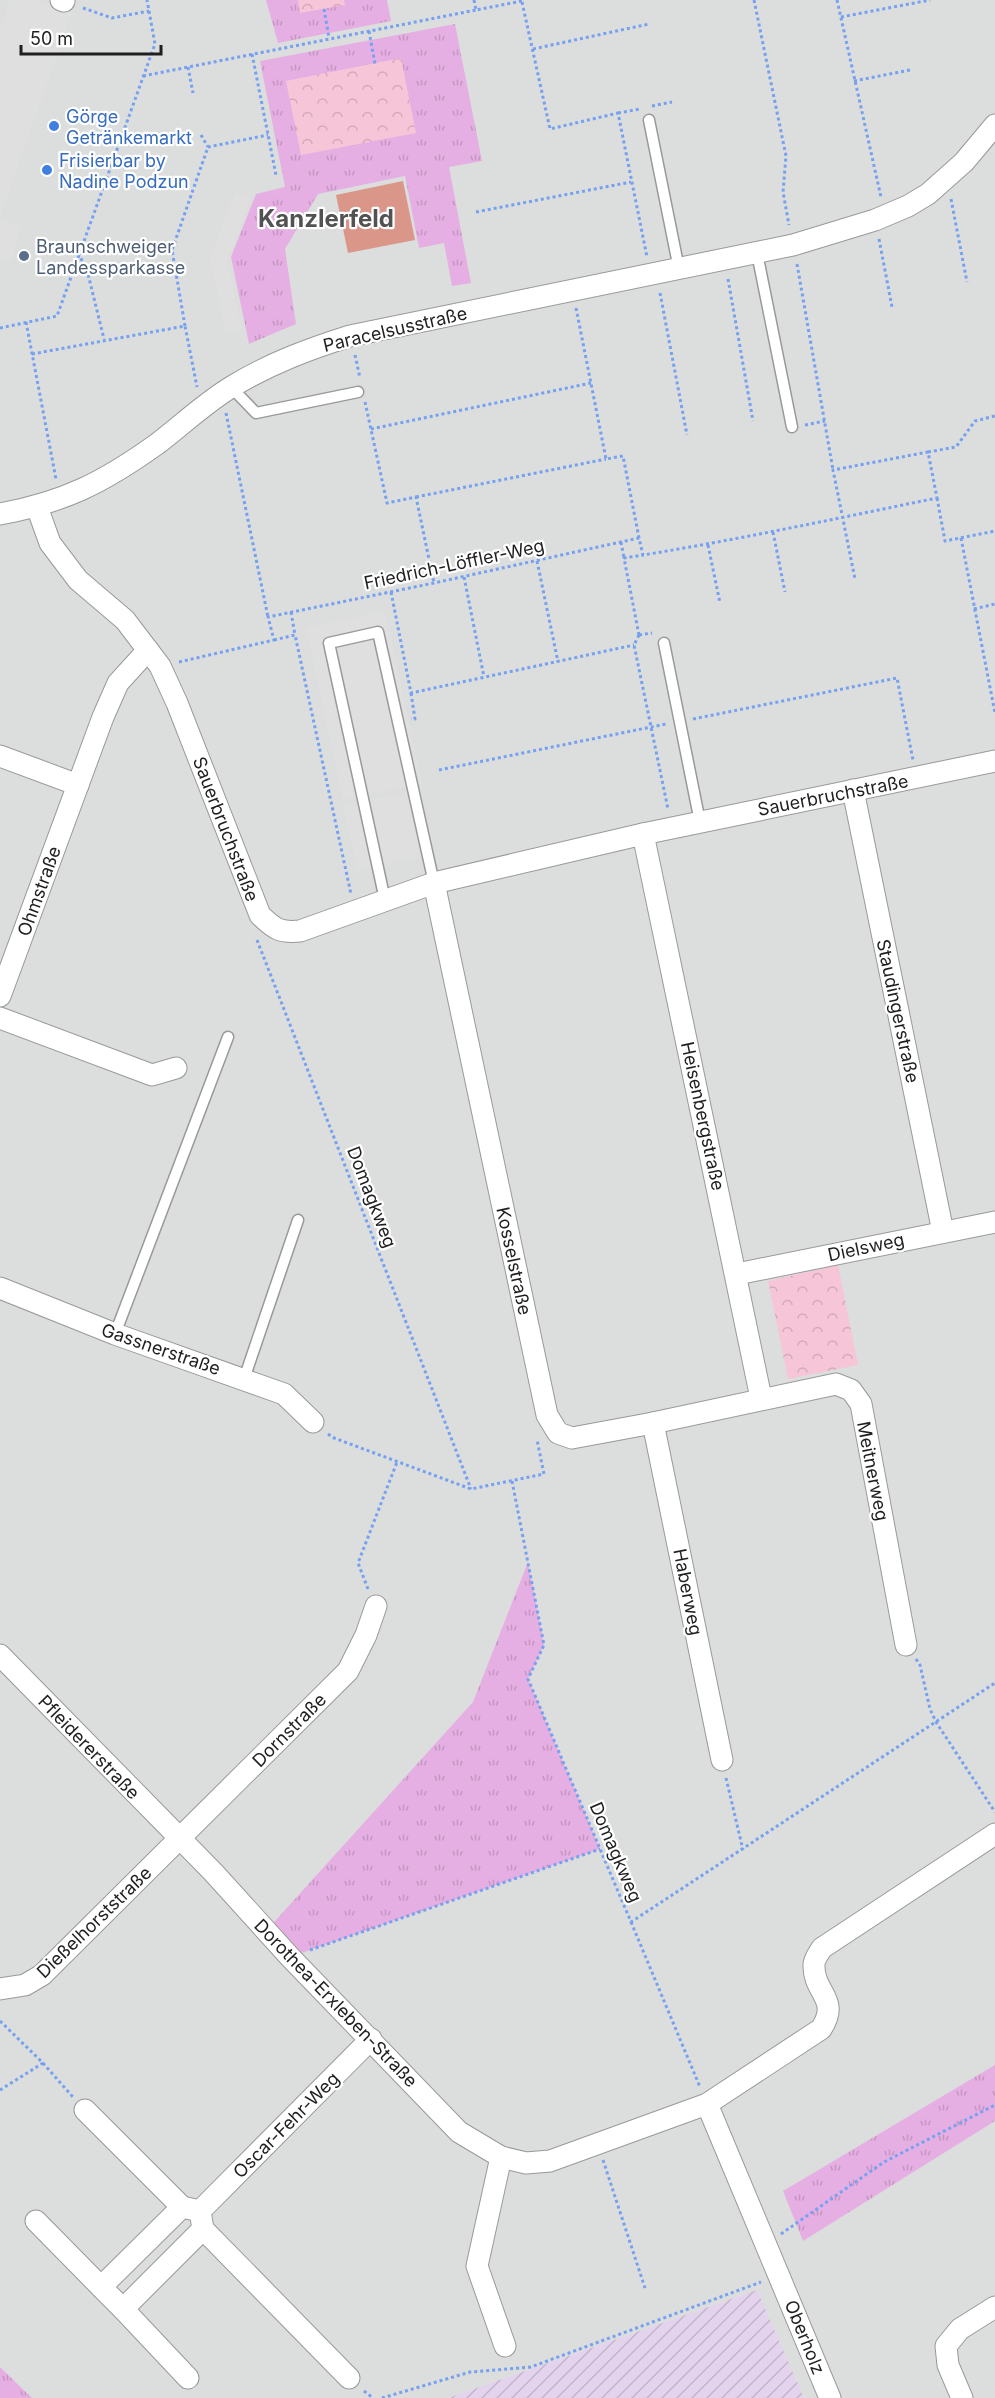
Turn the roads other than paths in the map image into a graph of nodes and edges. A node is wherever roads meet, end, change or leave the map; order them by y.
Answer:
1 (649, 120) dead end
2 (995, 125) edge
3 (757, 253) junction
4 (679, 270) junction
5 (361, 389) road end
6 (226, 391) junction
7 (792, 427) road end
8 (37, 507) junction
9 (0, 514) edge
10 (664, 643) dead end
11 (154, 658) junction
12 (0, 756) edge
13 (995, 761) edge
14 (78, 785) junction
15 (853, 790) junction
16 (700, 822) junction
17 (644, 834) junction
18 (434, 883) junction
19 (385, 900) junction
20 (0, 996) edge
21 (0, 1018) edge
22 (228, 1037) dead end
23 (176, 1068) dead end
24 (298, 1220) dead end
25 (995, 1222) edge
26 (943, 1232) junction
27 (737, 1274) junction
28 (0, 1288) edge
29 (115, 1334) junction
30 (244, 1378) junction
31 (761, 1398) junction
32 (314, 1422) road end
33 (653, 1423) junction
34 (376, 1606) road end
35 (906, 1645) road end
36 (0, 1655) edge
37 (722, 1760) road end
38 (995, 1834) edge
39 (179, 1839) junction
40 (0, 1989) edge
41 (371, 2039) junction
42 (707, 2104) junction
43 (84, 2110) road end
44 (501, 2157) junction
45 (195, 2216) junction
46 (36, 2221) dead end
47 (101, 2287) junction
48 (995, 2307) edge
49 (123, 2309) junction
50 (505, 2346) dead end
51 (188, 2378) dead end
52 (349, 2378) dead end
53 (830, 2398) edge
54 (962, 2398) edge

1 - 4 lane
2 - 3 street, Paracelsusstraße
3 - 4 street, Paracelsusstraße
3 - 7 lane
4 - 6 street, Paracelsusstraße
5 - 6 lane
6 - 8 street, Paracelsusstraße
8 - 9 street, Paracelsusstraße
8 - 11 street, Sauerbruchstraße
10 - 16 lane
11 - 14 street, Ohmstraße
11 - 19 street, Sauerbruchstraße
12 - 14 street
13 - 15 street, Sauerbruchstraße
14 - 20 street, Ohmstraße
15 - 16 street, Sauerbruchstraße
15 - 26 street, Staudingerstraße
16 - 17 street, Sauerbruchstraße
17 - 18 street, Sauerbruchstraße
17 - 27 street, Heisenbergstraße
18 - 19 street, Sauerbruchstraße
18 - 19 lane
18 - 33 street, Kosselstraße
21 - 23 street
22 - 29 lane
24 - 30 lane
25 - 26 street, Dielsweg
26 - 27 street, Dielsweg
27 - 31 street, Heisenbergstraße
28 - 29 street, Gassnerstraße
29 - 30 street, Gassnerstraße
30 - 32 street, Gassnerstraße
31 - 33 street
31 - 35 street, Meitnerweg
33 - 37 street, Haberweg
34 - 39 street, Dornstraße
36 - 39 street, Pfleidererstraße
38 - 42 street, Dorothea-Erxleben-Straße
39 - 40 street, Dießelhorststraße
39 - 41 street, Dorothea-Erxleben-Straße
41 - 44 street, Dorothea-Erxleben-Straße
41 - 45 street, Oscar-Fehr-Weg
42 - 44 street, Dorothea-Erxleben-Straße
42 - 53 street, Oberholz
43 - 45 street
44 - 50 street
45 - 47 street, Oscar-Fehr-Weg
45 - 49 street, Oscar-Fehr-Weg
45 - 52 street
46 - 47 street
47 - 49 street
48 - 54 street
49 - 51 street

